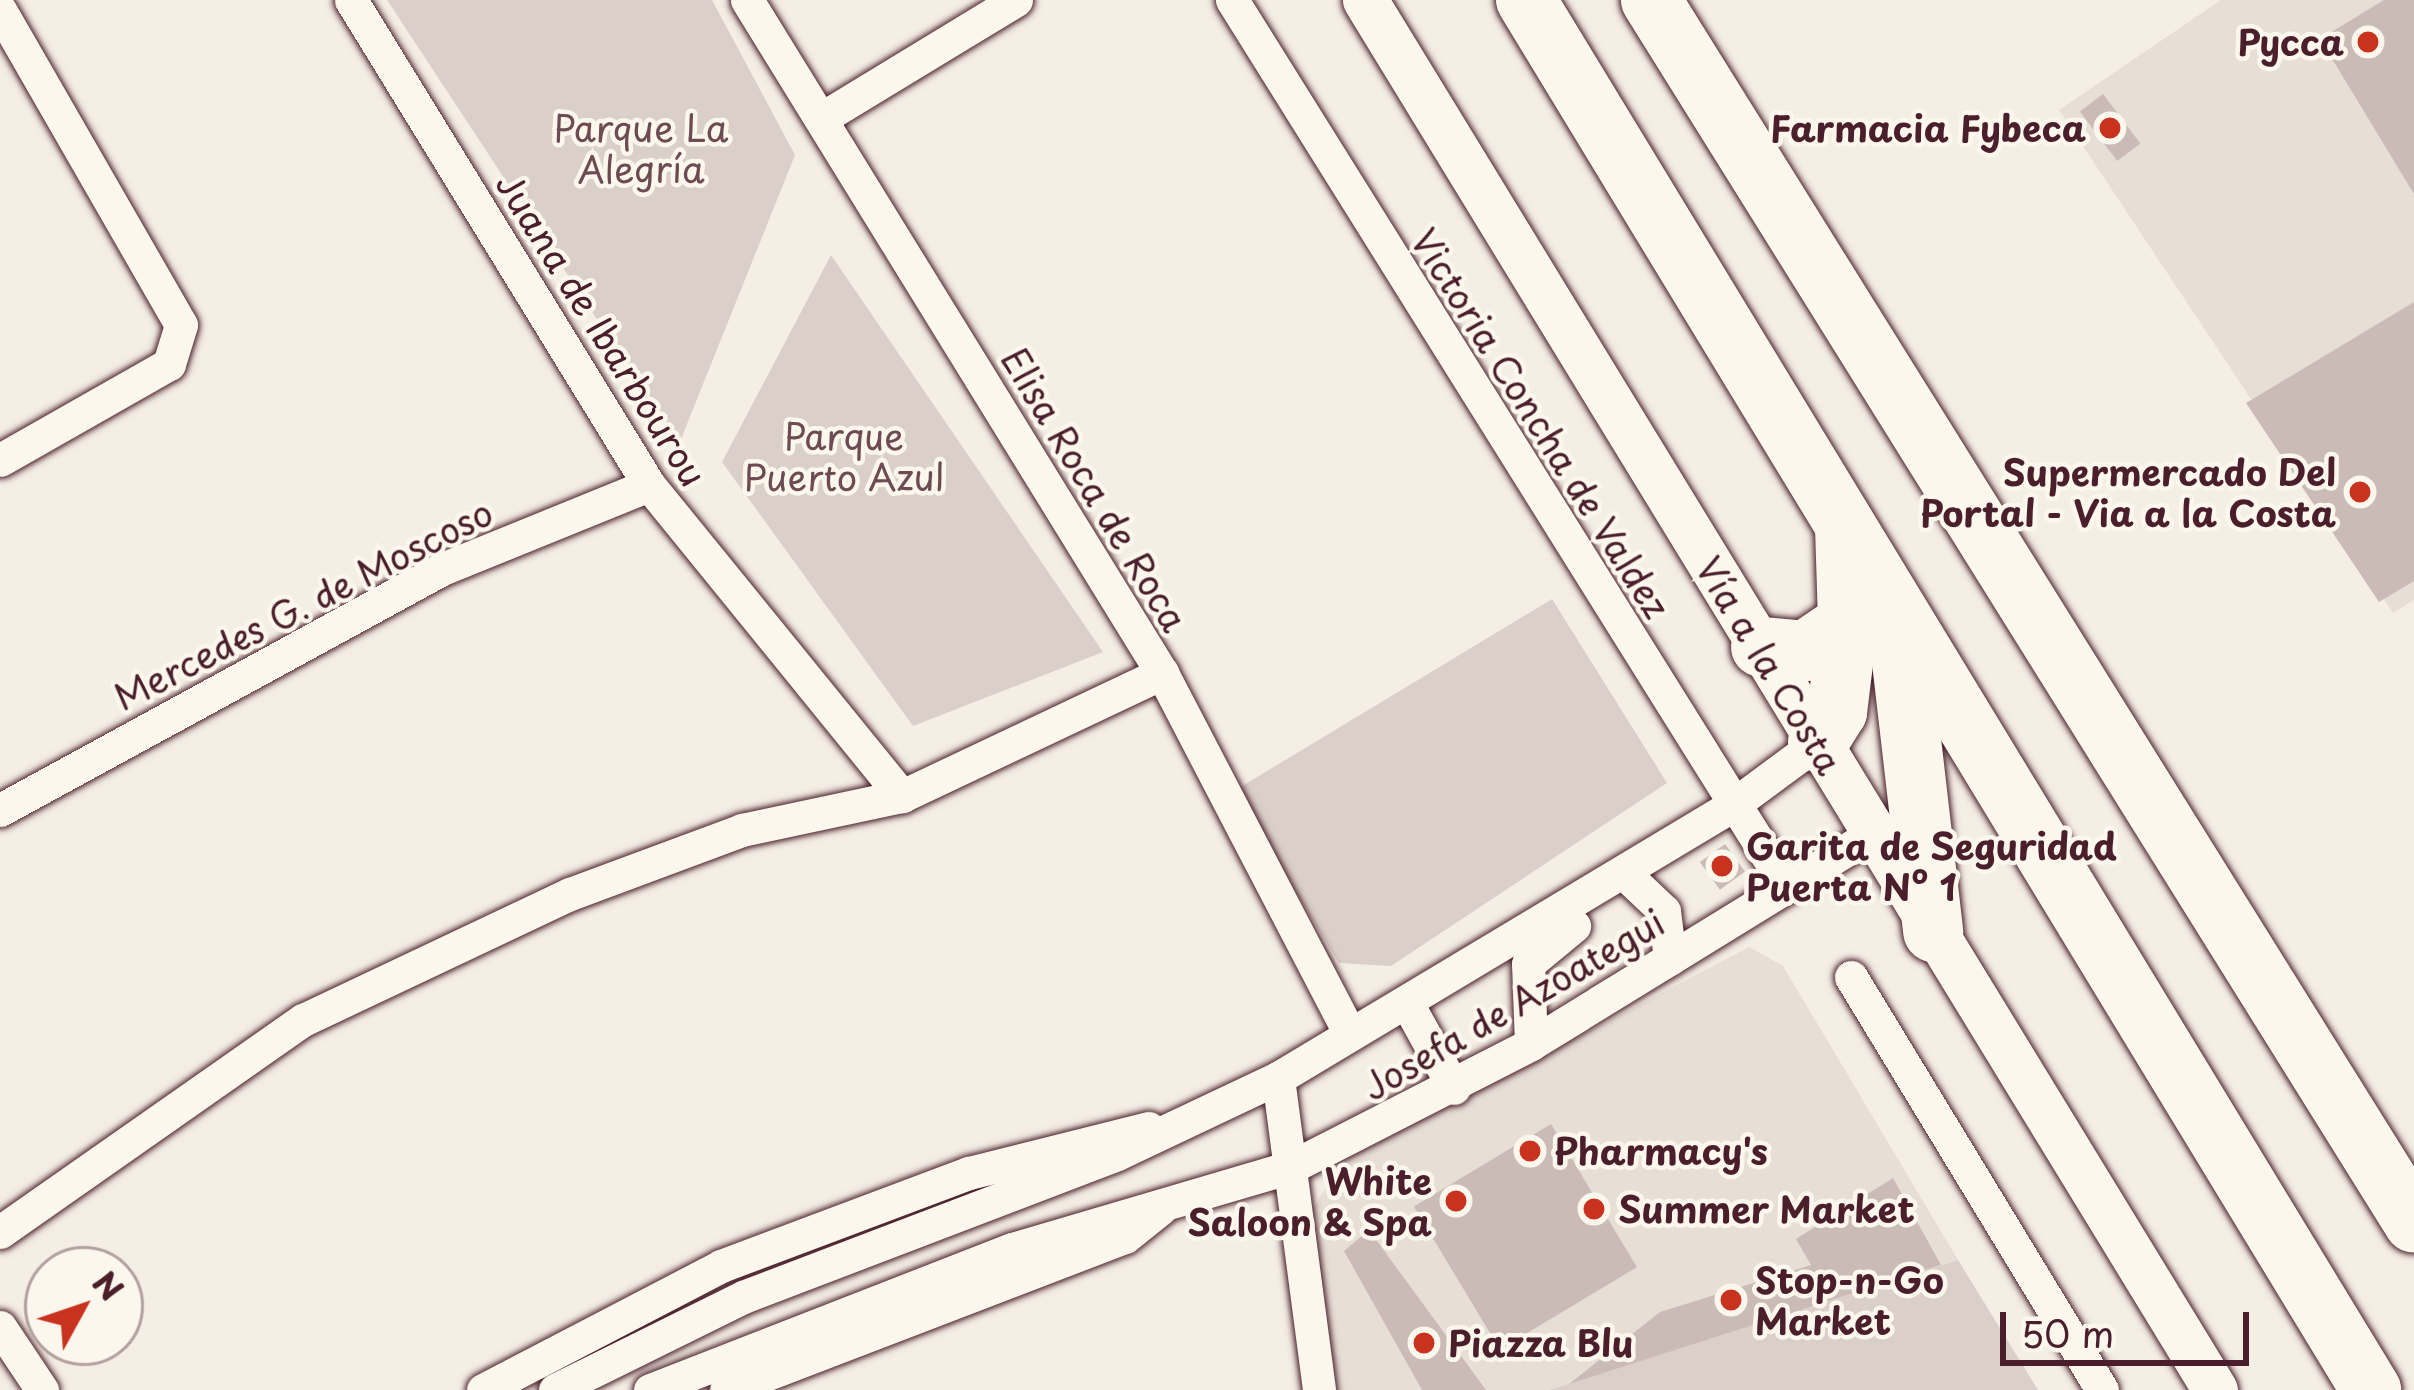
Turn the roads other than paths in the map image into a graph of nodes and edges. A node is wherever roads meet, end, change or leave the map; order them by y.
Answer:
1 (351, 0) edge
2 (747, 0) edge
3 (1016, 0) edge
4 (1232, 0) edge
5 (1364, 0) edge
6 (1526, 0) edge
7 (1651, 0) edge
8 (0, 10) edge
9 (822, 118) junction
10 (0, 460) edge
11 (649, 485) junction
12 (1871, 614) junction
13 (1761, 647) junction
14 (1162, 673) junction
15 (1818, 742) junction
16 (902, 796) junction
17 (1733, 805) junction
18 (0, 810) edge
19 (1873, 834) junction
20 (1617, 877) junction
21 (1786, 886) junction
22 (1933, 932) junction
23 (1670, 959) junction
24 (1851, 976) dead end
25 (1407, 1004) junction
26 (1350, 1034) junction
27 (1531, 1044) junction
28 (1278, 1078) junction
29 (1454, 1088) junction
30 (1179, 1124) junction
31 (1291, 1168) junction
32 (1172, 1198) junction
33 (2414, 1223) edge
34 (0, 1232) edge
35 (0, 1327) edge
36 (42, 1390) edge
37 (483, 1390) edge
38 (555, 1390) edge
39 (650, 1390) edge
40 (726, 1390) edge
41 (1319, 1390) edge
42 (2102, 1390) edge
43 (2215, 1390) edge
44 (2371, 1390) edge

1 - 11 street, Juana de Ibarbourou
2 - 9 street, Elisa Roca de Roca
3 - 9 street
4 - 17 street, Victoria Concha de Valdez
5 - 13 street, Vía a la Costa
6 - 12 highway
7 - 33 highway
8 - 10 street
9 - 14 street, Elisa Roca de Roca
11 - 16 street, Juana de Ibarbourou
11 - 18 street, Mercedes G. de Moscoso
12 - 13 highway
12 - 15 highway
12 - 22 highway
12 - 44 highway
13 - 15 street, Vía a la Costa
14 - 16 street
14 - 26 street, Elisa Roca de Roca
15 - 17 street, Josefa de Azoategui
15 - 19 street, Vía a la Costa
16 - 34 street
17 - 20 street, Josefa de Azoategui
17 - 21 street, Victoria Concha de Valdez
19 - 21 street, Josefa de Azoategui
19 - 22 street, Vía a la Costa
20 - 23 street
20 - 25 street, Josefa de Azoategui
20 - 27 street
21 - 23 street, Josefa de Azoategui
22 - 43 street, Vía a la Costa
23 - 27 street, Josefa de Azoategui
24 - 42 street
25 - 26 street, Josefa de Azoategui
25 - 29 street
26 - 28 street, Josefa de Azoategui
27 - 29 street, Josefa de Azoategui
28 - 30 street, Josefa de Azoategui
28 - 31 street
29 - 31 street, Josefa de Azoategui
30 - 37 street, Josefa de Azoategui
30 - 38 street, Josefa de Azoategui
31 - 32 street, Josefa de Azoategui
31 - 41 street
32 - 39 street, Josefa de Azoategui
32 - 40 street, Josefa de Azoategui
35 - 36 street

